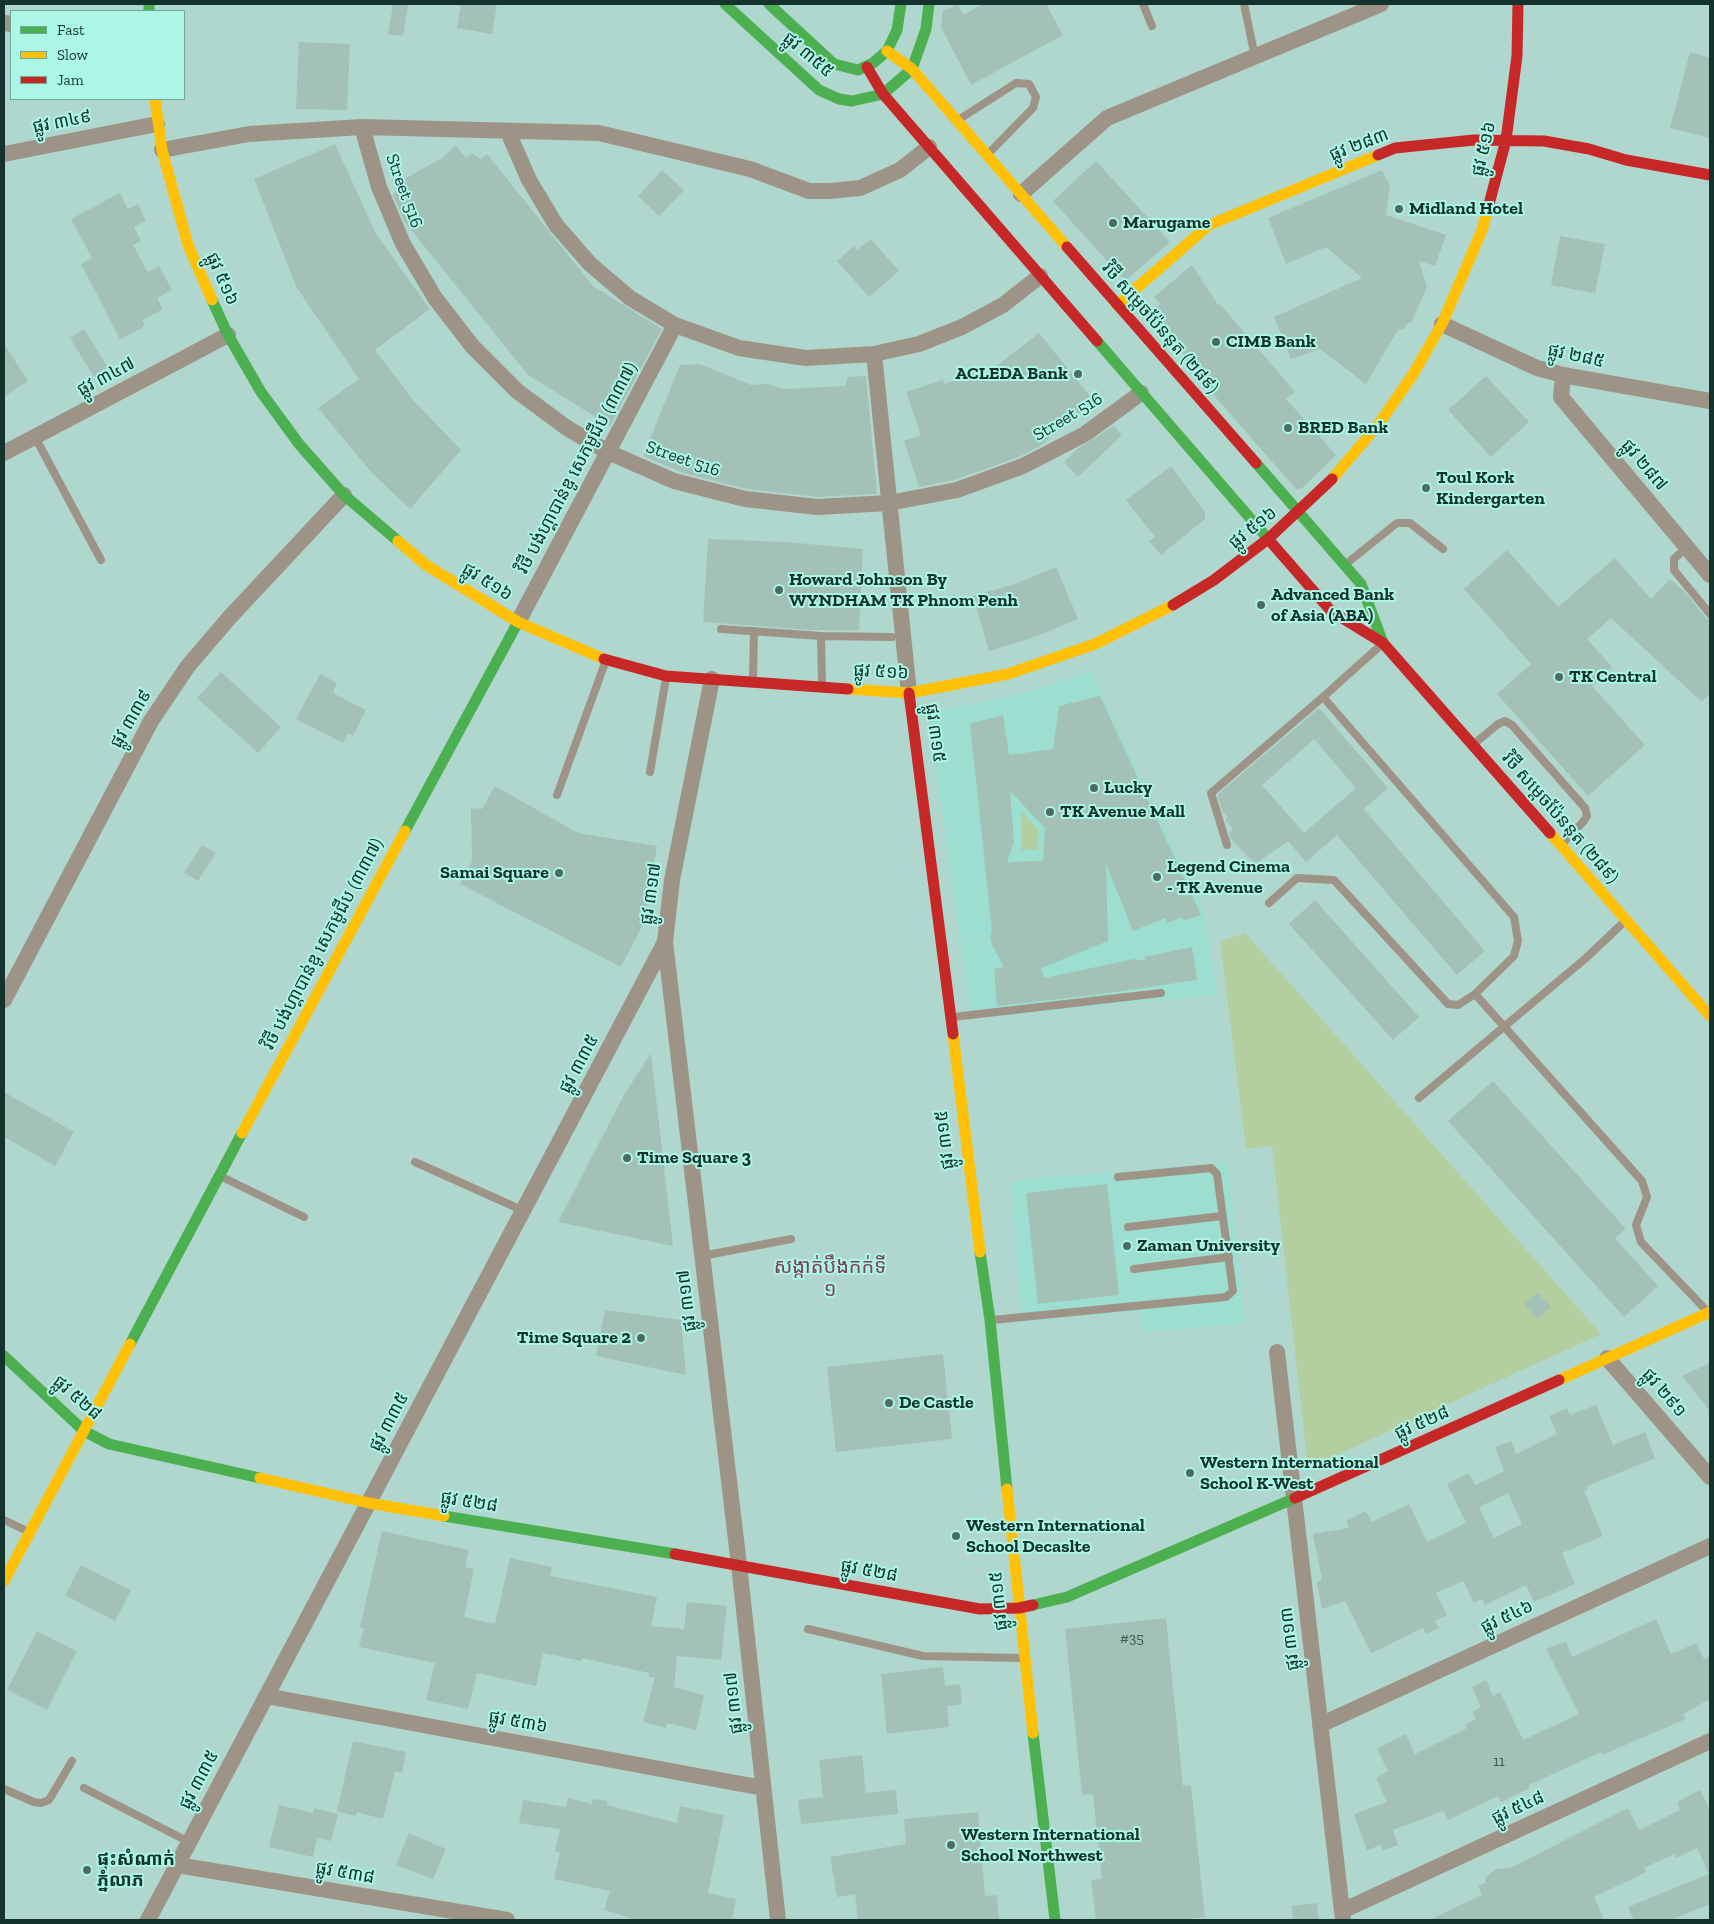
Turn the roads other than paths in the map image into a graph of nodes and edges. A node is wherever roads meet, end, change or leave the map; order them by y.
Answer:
1 (725, 4) edge
2 (769, 4) edge
3 (901, 4) edge
4 (929, 4) edge
5 (1144, 4) edge
6 (1244, 4) edge
7 (1381, 4) edge
8 (1518, 4) edge
9 (1152, 26) dead end
10 (887, 51) junction
11 (1255, 57) junction
12 (867, 67) junction
13 (912, 69) junction
14 (883, 94) junction
15 (155, 100) edge
16 (957, 121) junction
17 (157, 124) junction
18 (362, 127) junction
19 (508, 132) junction
20 (1506, 140) junction
21 (929, 147) junction
22 (162, 150) junction
23 (4, 154) edge
24 (986, 155) junction
25 (1710, 175) edge
26 (1021, 194) junction
27 (1040, 276) junction
28 (1117, 305) junction
29 (1442, 324) junction
30 (675, 325) junction
31 (228, 336) junction
32 (874, 354) junction
33 (1563, 375) junction
34 (1141, 393) junction
35 (1710, 401) edge
36 (35, 437) junction
37 (608, 452) junction
38 (4, 453) edge
39 (344, 495) junction
40 (889, 503) junction
41 (1298, 513) junction
42 (1268, 539) junction
43 (1687, 546) junction
44 (1443, 549) dead end
45 (101, 560) dead end
46 (1344, 566) junction
47 (1710, 575) edge
48 (1710, 614) edge
49 (518, 622) junction
50 (721, 629) dead end
51 (754, 631) junction
52 (821, 636) junction
53 (892, 637) dead end
54 (1383, 643) junction
55 (606, 660) junction
56 (666, 676) junction
57 (712, 680) junction
58 (753, 682) junction
59 (822, 686) junction
60 (909, 693) junction
61 (1323, 697) junction
62 (1473, 745) junction
63 (650, 772) dead end
64 (557, 795) dead end
65 (1560, 845) junction
66 (1227, 846) dead end
67 (1269, 902) dead end
68 (1626, 920) junction
69 (665, 942) junction
70 (1161, 993) dead end
71 (1475, 994) junction
72 (4, 1000) edge
73 (1710, 1016) edge
74 (952, 1017) junction
75 (1505, 1027) junction
76 (1418, 1098) dead end
77 (415, 1162) dead end
78 (219, 1176) junction
79 (1118, 1177) dead end
80 (524, 1211) junction
81 (1222, 1216) junction
82 (304, 1217) dead end
83 (1128, 1227) dead end
84 (791, 1239) dead end
85 (702, 1256) junction
86 (1229, 1257) junction
87 (1134, 1269) dead end
88 (1710, 1313) edge
89 (990, 1320) junction
90 (1277, 1352) dead end
91 (4, 1356) edge
92 (1607, 1358) junction
93 (84, 1431) junction
94 (1710, 1477) edge
95 (1294, 1498) junction
96 (369, 1503) junction
97 (4, 1520) edge
98 (29, 1532) junction
99 (1710, 1546) edge
100 (739, 1565) junction
101 (4, 1581) edge
102 (1019, 1608) junction
103 (808, 1629) dead end
104 (1025, 1658) junction
105 (266, 1696) junction
106 (1320, 1725) junction
107 (1710, 1741) edge
108 (72, 1761) dead end
109 (4, 1788) edge
110 (84, 1788) dead end
111 (763, 1788) junction
112 (189, 1842) junction
113 (176, 1865) junction
114 (1342, 1916) edge
115 (148, 1920) edge
116 (507, 1920) edge
117 (778, 1920) edge
118 (1055, 1920) edge

1 - 14 street, ផ្លូវ ៣៥៥
2 - 12 street, ផ្លូវ ៣៥៥
3 - 10 street
4 - 13 street
5 - 9 lane
6 - 11 lane
7 - 11 street
8 - 20 street, ផ្លូវ ៥១៦
10 - 12 street
10 - 13 street, វិថី សម្តេចប៉ែននុត (២៨៩)
11 - 26 street
12 - 14 street, វិថី សម្តេចប៉ែននុត (២៨៩)
13 - 14 street
13 - 16 street, វិថី សម្តេចប៉ែននុត (២៨៩)
14 - 21 street, វិថី សម្តេចប៉ែននុត (២៨៩)
15 - 17 street, ផ្លូវ ៥១៦
16 - 24 street, វិថី សម្តេចប៉ែននុត (២៨៩)
16 - 24 lane
17 - 22 street, ផ្លូវ ៥១៦
17 - 23 street, ផ្លូវ ៣៤៩
18 - 19 street
18 - 22 street
18 - 37 street, Street 516
19 - 21 street
19 - 30 street
20 - 25 street, ផ្លូវ ២៨៣
20 - 28 street, ផ្លូវ ២៨៣
20 - 29 street, ផ្លូវ ៥១៦
21 - 27 street, វិថី សម្តេចប៉ែននុត (២៨៩)
22 - 31 street, ផ្លូវ ៥១៦
24 - 26 street, វិថី សម្តេចប៉ែននុត (២៨៩)
26 - 28 street, វិថី សម្តេចប៉ែននុត (២៨៩)
27 - 32 street
27 - 34 street, វិថី សម្តេចប៉ែននុត (២៨៩)
28 - 41 street, វិថី សម្តេចប៉ែននុត (២៨៩)
29 - 33 street, ផ្លូវ ២៨៥
29 - 41 street, ផ្លូវ ៥១៦
30 - 32 street
30 - 37 street, វិថី បង់ហ្គាបាន់ឌូ សេកមូជីប (៣៣៧)
31 - 36 street, ផ្លូវ ៣៤៧
31 - 39 street, ផ្លូវ ៥១៦
32 - 40 street, ផ្លូវ ៣១៥
33 - 35 street, ផ្លូវ ២៨៥
33 - 43 street, ផ្លូវ ២៨៧
34 - 40 street, Street 516
34 - 42 street, វិថី សម្តេចប៉ែននុត (២៨៩)
36 - 38 street, ផ្លូវ ៣៤៧
36 - 45 lane
37 - 40 street, Street 516
37 - 49 street, វិថី បង់ហ្គាបាន់ឌូ សេកមូជីប (៣៣៧)
39 - 49 street, ផ្លូវ ៥១៦
39 - 72 street, ផ្លូវ ៣៣៩
40 - 60 street, ផ្លូវ ៣១៥
41 - 42 street, ផ្លូវ ៥១៦
41 - 46 street, វិថី សម្តេចប៉ែននុត (២៨៩)
42 - 54 street, វិថី សម្តេចប៉ែននុត (២៨៩)
42 - 60 street, ផ្លូវ ៥១៦
43 - 47 street, ផ្លូវ ២៨៧
43 - 48 lane
44 - 46 lane
46 - 54 street, វិថី សម្តេចប៉ែននុត (២៨៩)
49 - 55 street, ផ្លូវ ៥១៦
49 - 78 street, វិថី បង់ហ្គាបាន់ឌូ សេកមូជីប (៣៣៧)
50 - 51 lane
51 - 52 lane
51 - 58 lane
52 - 53 lane
52 - 59 lane
54 - 61 lane
54 - 62 street, វិថី សម្តេចប៉ែននុត (២៨៩)
55 - 56 street, ផ្លូវ ៥១៦
55 - 64 lane
56 - 57 street, ផ្លូវ ៥១៦
56 - 63 lane
57 - 58 street, ផ្លូវ ៥១៦
57 - 69 street, ផ្លូវ ៣១៧
58 - 59 street, ផ្លូវ ៥១៦
59 - 60 street, ផ្លូវ ៥១៦
60 - 74 street, ផ្លូវ ៣១៥
61 - 66 lane
61 - 71 lane
62 - 65 street, វិថី សម្តេចប៉ែននុត (២៨៩)
62 - 65 lane
65 - 68 street, វិថី សម្តេចប៉ែននុត (២៨៩)
67 - 71 lane
68 - 73 street, វិថី សម្តេចប៉ែននុត (២៨៩)
68 - 75 lane
69 - 80 street, ផ្លូវ ៣៣៥
69 - 85 street, ផ្លូវ ៣១៧
70 - 74 lane
71 - 75 lane
74 - 89 street, ផ្លូវ ៣១៥
75 - 76 lane
75 - 88 lane
77 - 80 lane
78 - 82 lane
78 - 93 street, វិថី បង់ហ្គាបាន់ឌូ សេកមូជីប (៣៣៧)
79 - 81 lane
80 - 96 street, ផ្លូវ ៣៣៥
81 - 83 lane
81 - 86 lane
84 - 85 lane
85 - 100 street, ផ្លូវ ៣១៧
86 - 87 lane
86 - 89 lane
88 - 92 street, ផ្លូវ ៥២៨
89 - 102 street, ផ្លូវ ៣១៥
90 - 95 street, ផ្លូវ ៣១៣
91 - 93 street, ផ្លូវ ៥២៨
92 - 94 street, ផ្លូវ ២៩១
92 - 95 street, ផ្លូវ ៥២៨
93 - 96 street, ផ្លូវ ៥២៨
93 - 98 street, វិថី បង់ហ្គាបាន់ឌូ សេកមូជីប (៣៣៧)
95 - 102 street, ផ្លូវ ៥២៨
95 - 106 street, ផ្លូវ ៣១៣
96 - 100 street, ផ្លូវ ៥២៨
96 - 105 street, ផ្លូវ ៣៣៥
97 - 98 lane
98 - 101 street, វិថី បង់ហ្គាបាន់ឌូ សេកមូជីប (៣៣៧)
99 - 106 street, ផ្លូវ ៥៤៦
100 - 102 street, ផ្លូវ ៥២៨
100 - 111 street, ផ្លូវ ៣១៧
102 - 104 street, ផ្លូវ ៣១៥
103 - 104 lane
104 - 118 street, ផ្លូវ ៣១៥
105 - 111 street, ផ្លូវ ៥៣៦
105 - 112 street, ផ្លូវ ៣៣៥
106 - 114 street, ផ្លូវ ៣១៣
107 - 114 street, ផ្លូវ ៥៤៨
108 - 109 lane
110 - 112 lane
111 - 117 street, ផ្លូវ ៣១៧
112 - 113 street, ផ្លូវ ៣៣៥
113 - 115 street, ផ្លូវ ៣៣៥
113 - 116 street, ផ្លូវ ៥៣៨

